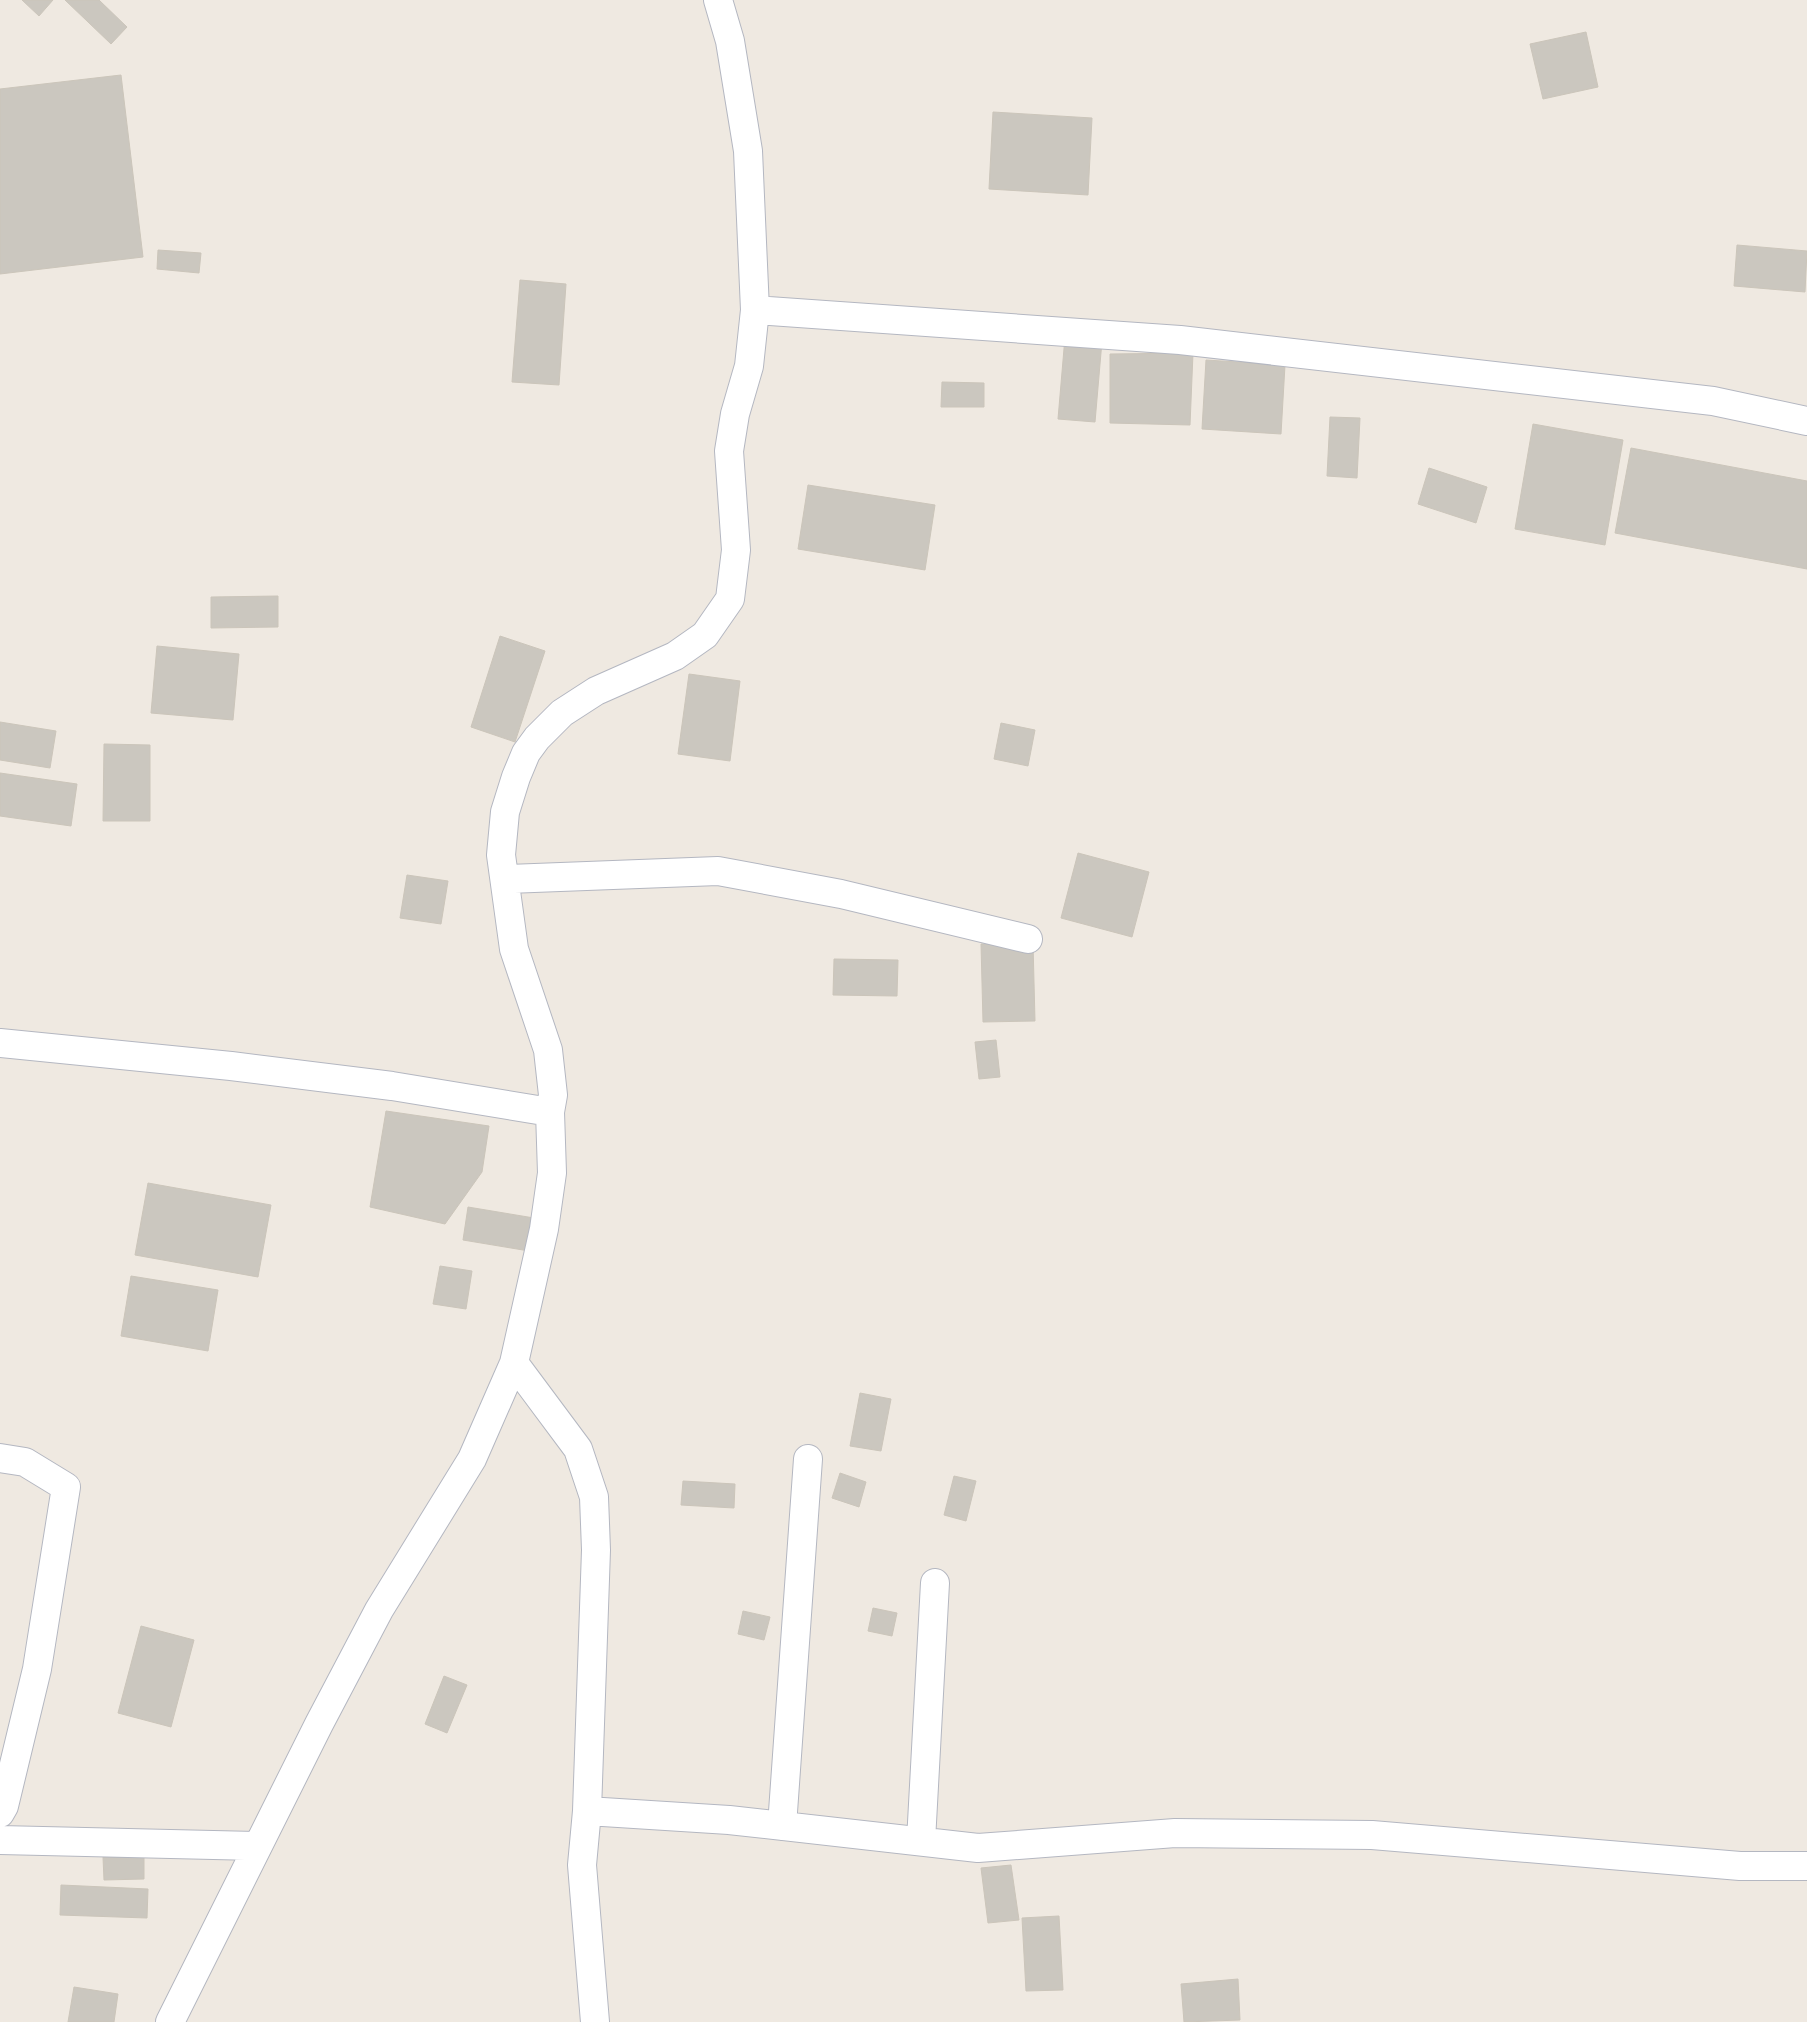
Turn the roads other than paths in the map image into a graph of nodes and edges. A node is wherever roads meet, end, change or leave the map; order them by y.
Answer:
1 (718, 0) edge
2 (756, 310) junction
3 (1807, 422) edge
4 (506, 880) junction
5 (1028, 939) dead end
6 (0, 1043) edge
7 (550, 1112) junction
8 (514, 1362) junction
9 (0, 1458) edge
10 (808, 1459) dead end
11 (935, 1583) dead end
12 (587, 1811) junction
13 (0, 1813) edge
14 (782, 1826) junction
15 (0, 1840) edge
16 (921, 1841) junction
17 (257, 1846) junction
18 (1807, 1866) edge
19 (170, 2022) edge
20 (596, 2022) edge

1 - 2 street
2 - 3 street
2 - 4 street
4 - 5 street
4 - 7 street
6 - 7 street
7 - 8 street
8 - 12 street
8 - 17 street
9 - 13 street
10 - 14 street
11 - 16 street
12 - 14 street
12 - 20 street
14 - 16 street
15 - 17 street
16 - 18 street
17 - 19 street

